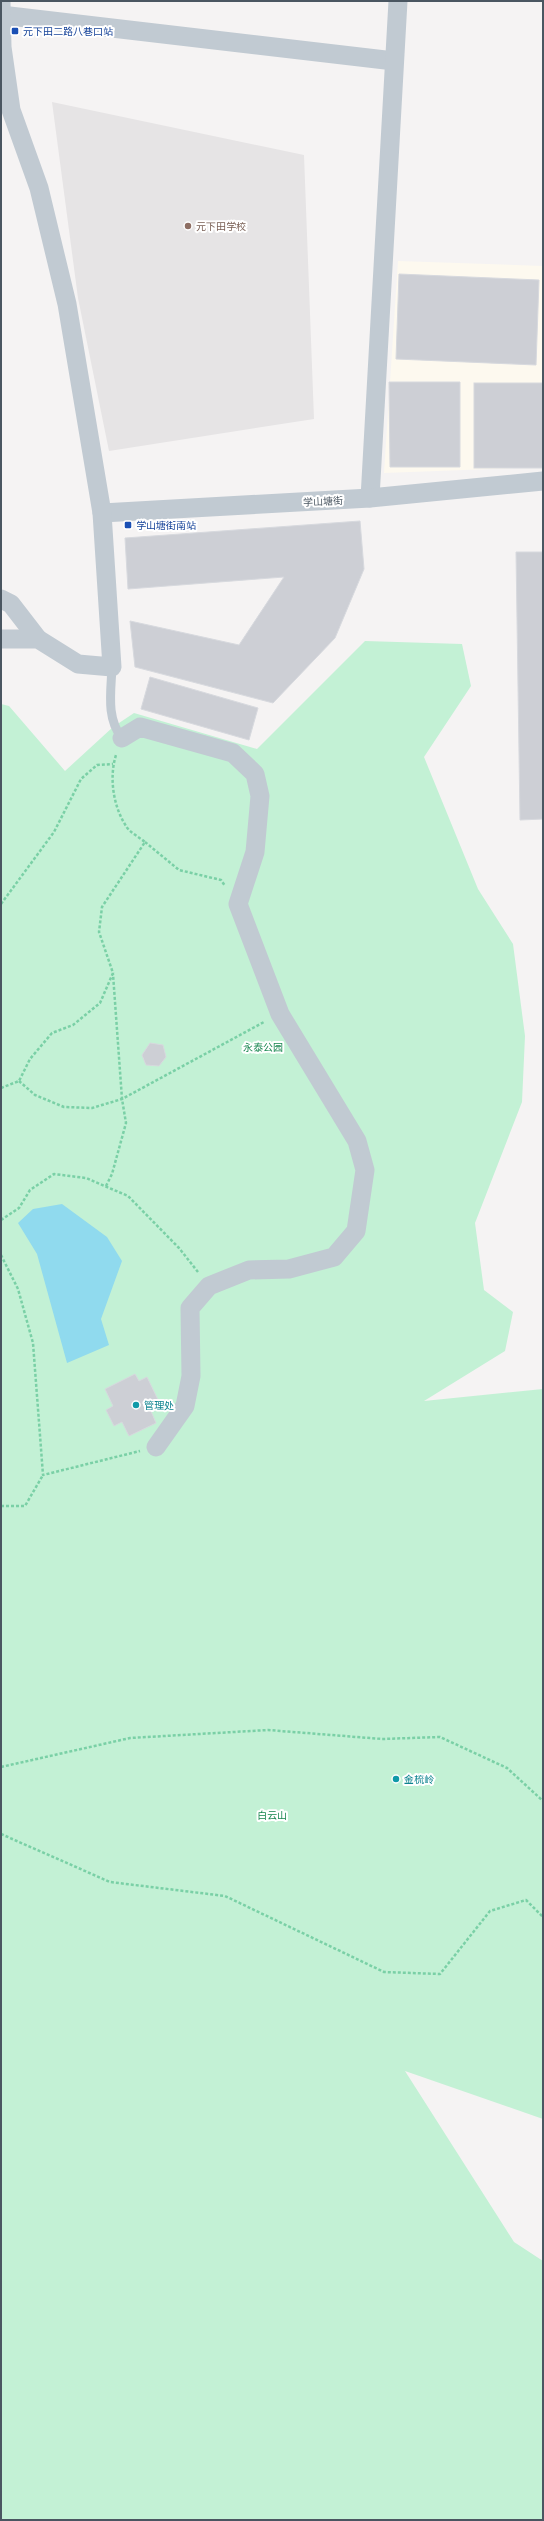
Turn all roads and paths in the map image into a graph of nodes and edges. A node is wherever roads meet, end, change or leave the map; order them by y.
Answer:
1 (1, 1) edge
2 (398, 1) edge
3 (1, 15) edge
4 (394, 61) junction
5 (543, 481) edge
6 (370, 498) junction
7 (102, 513) junction
8 (1, 599) edge
9 (1, 639) edge
10 (38, 639) junction
11 (112, 667) junction
12 (122, 738) junction
13 (113, 764) junction
14 (145, 842) junction
15 (1, 904) edge
16 (238, 904) junction
17 (112, 973) junction
18 (280, 1014) junction
19 (19, 1082) junction
20 (1, 1088) edge
21 (122, 1099) junction
22 (106, 1186) junction
23 (1, 1220) edge
24 (1, 1255) edge
25 (210, 1286) junction
26 (156, 1447) joint
27 (43, 1475) junction
28 (1, 1506) edge
29 (1, 1767) edge
30 (543, 1801) edge
31 (1, 1834) edge
32 (543, 1917) edge

1 - 3 street
2 - 4 street
3 - 4 street
3 - 7 street
4 - 6 street
5 - 6 street, 学山塘街
6 - 7 street, 学山塘街
7 - 11 street
8 - 10 street
9 - 10 street
10 - 11 street
11 - 12 lane
12 - 13 path
12 - 16 street
13 - 14 path
13 - 15 path
14 - 16 path
14 - 17 path
16 - 18 street
17 - 19 path
17 - 21 path
18 - 21 path
18 - 25 street
19 - 20 path
19 - 21 path
21 - 22 path
22 - 23 path
22 - 25 path
24 - 27 path
25 - 26 street
26 - 27 path
27 - 28 path
29 - 30 path
31 - 32 path

